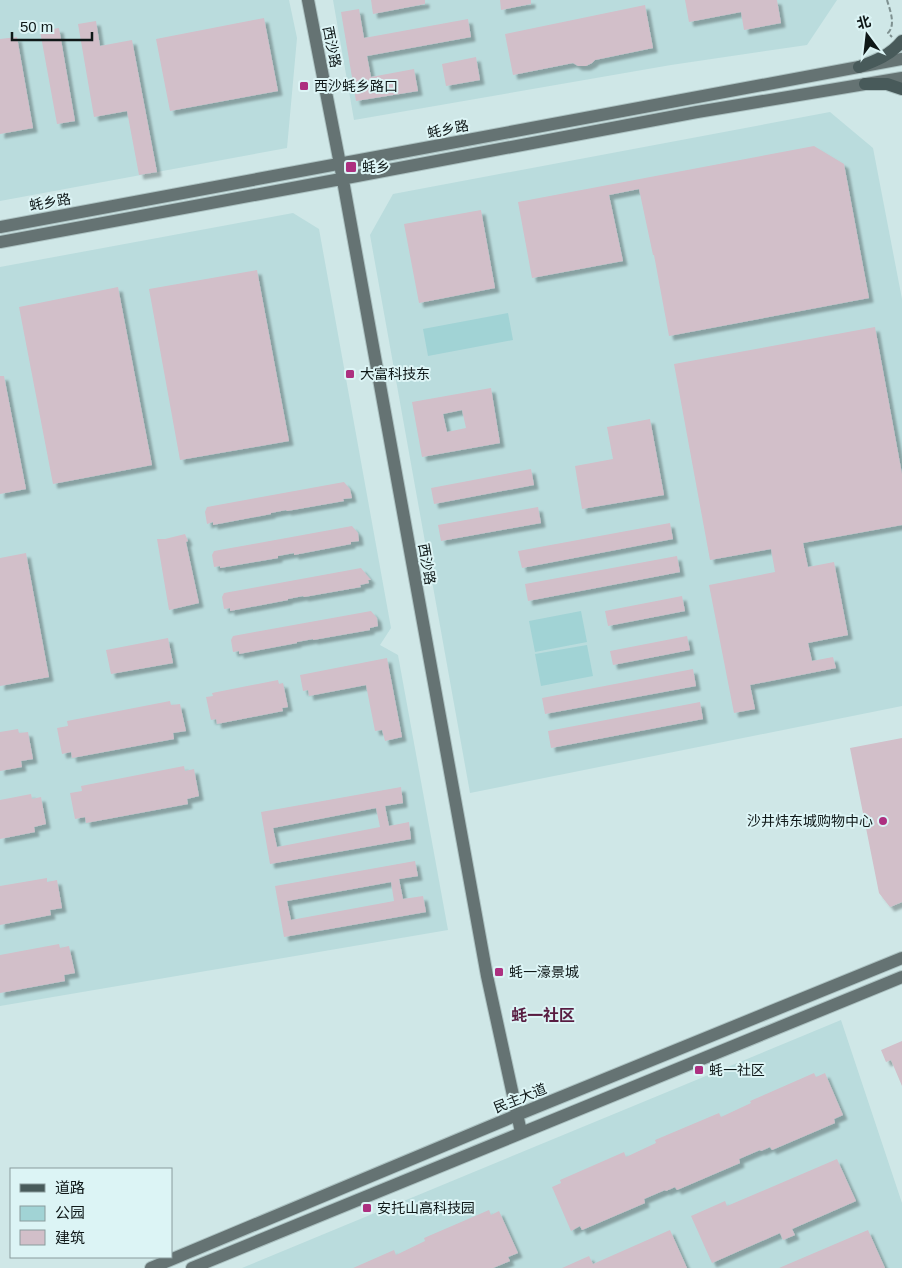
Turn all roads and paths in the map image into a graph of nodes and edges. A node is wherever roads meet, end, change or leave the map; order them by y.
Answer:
1 (308, 0) edge
2 (887, 0) edge
3 (901, 42) edge
4 (902, 60) edge
5 (859, 67) junction
6 (902, 78) edge
7 (865, 84) junction
8 (902, 89) edge
9 (340, 164) junction
10 (341, 179) junction
11 (0, 227) edge
12 (0, 242) edge
13 (902, 958) edge
14 (902, 976) edge
15 (517, 1115) junction
16 (521, 1132) junction
17 (151, 1268) edge
18 (192, 1268) edge

1 - 9 street, 西沙路
2 - 3 path
3 - 5 main road
4 - 5 street, 蚝乡路
5 - 9 street, 蚝乡路
6 - 7 street
7 - 8 main road
7 - 10 street
9 - 10 street, 西沙路
9 - 11 street, 蚝乡路
10 - 12 street
10 - 15 street, 西沙路
13 - 15 street, 民主大道
14 - 16 street
15 - 16 street, 西沙路
15 - 17 street, 民主大道
16 - 18 street

